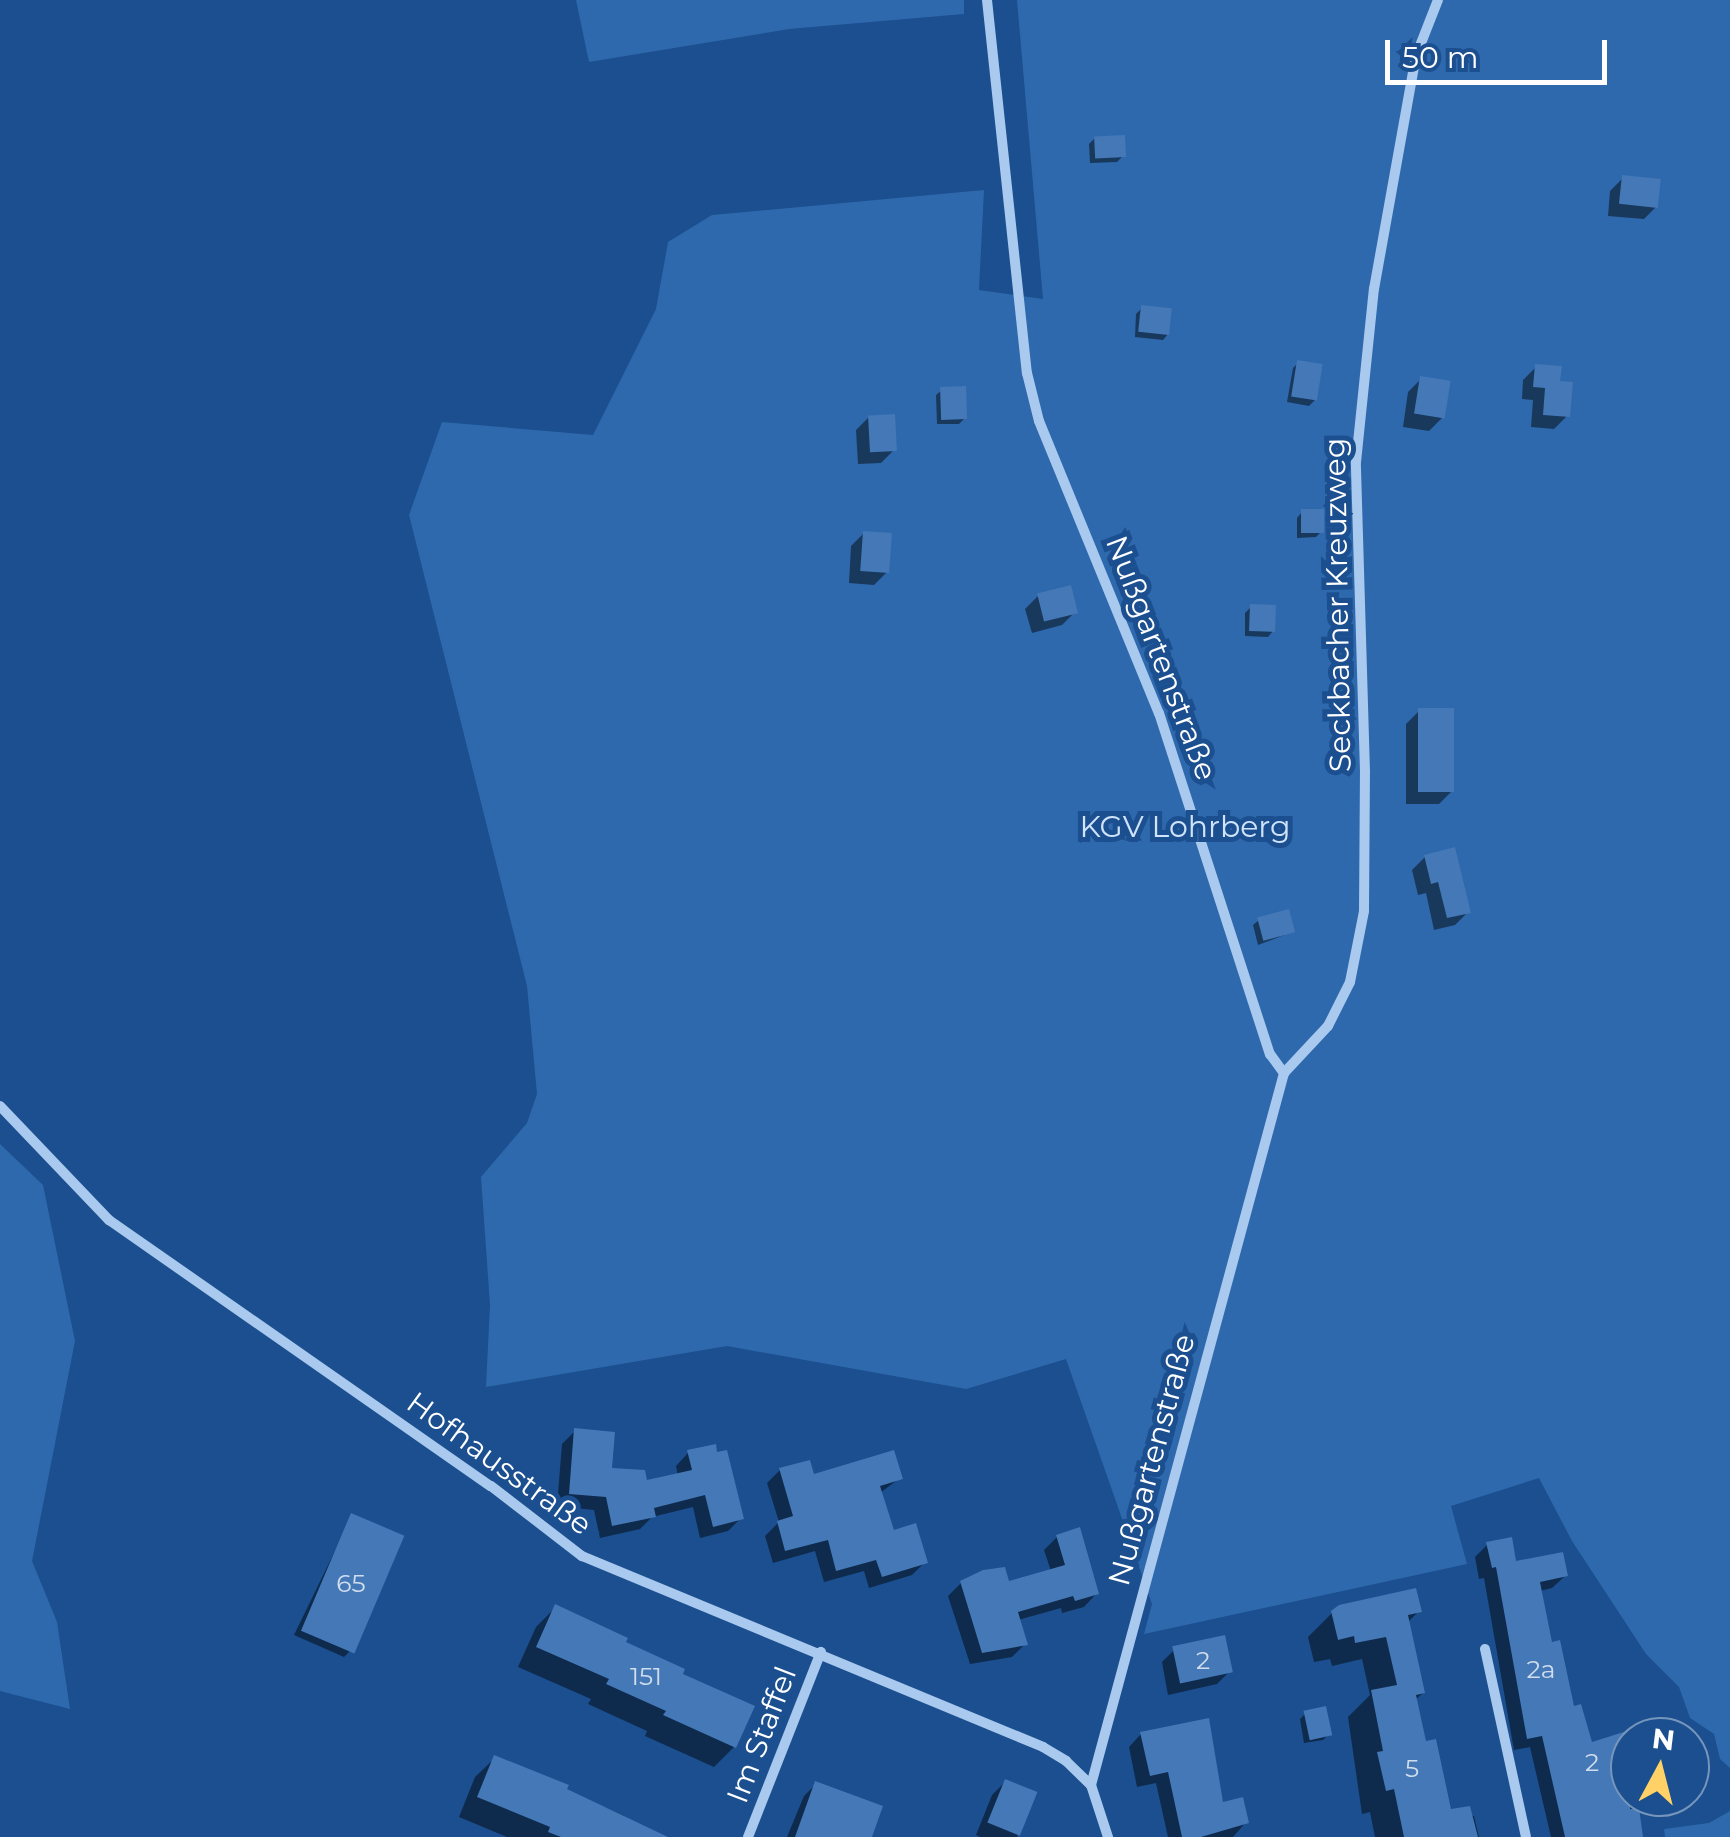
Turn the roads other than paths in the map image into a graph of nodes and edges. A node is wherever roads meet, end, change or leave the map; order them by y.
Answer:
1 (987, 0) edge
2 (1438, 0) edge
3 (1284, 1073) junction
4 (0, 1106) edge
5 (1484, 1649) dead end
6 (821, 1652) junction
7 (1091, 1785) junction
8 (748, 1837) edge
9 (1108, 1837) edge
10 (1526, 1837) edge

1 - 3 street, Nußgartenstraße
2 - 3 street, Seckbacher Kreuzweg
3 - 7 street, Nußgartenstraße
4 - 6 street, Hofhausstraße
5 - 10 street
6 - 7 street, Hofhausstraße
6 - 8 street, Im Staffel
7 - 9 street

